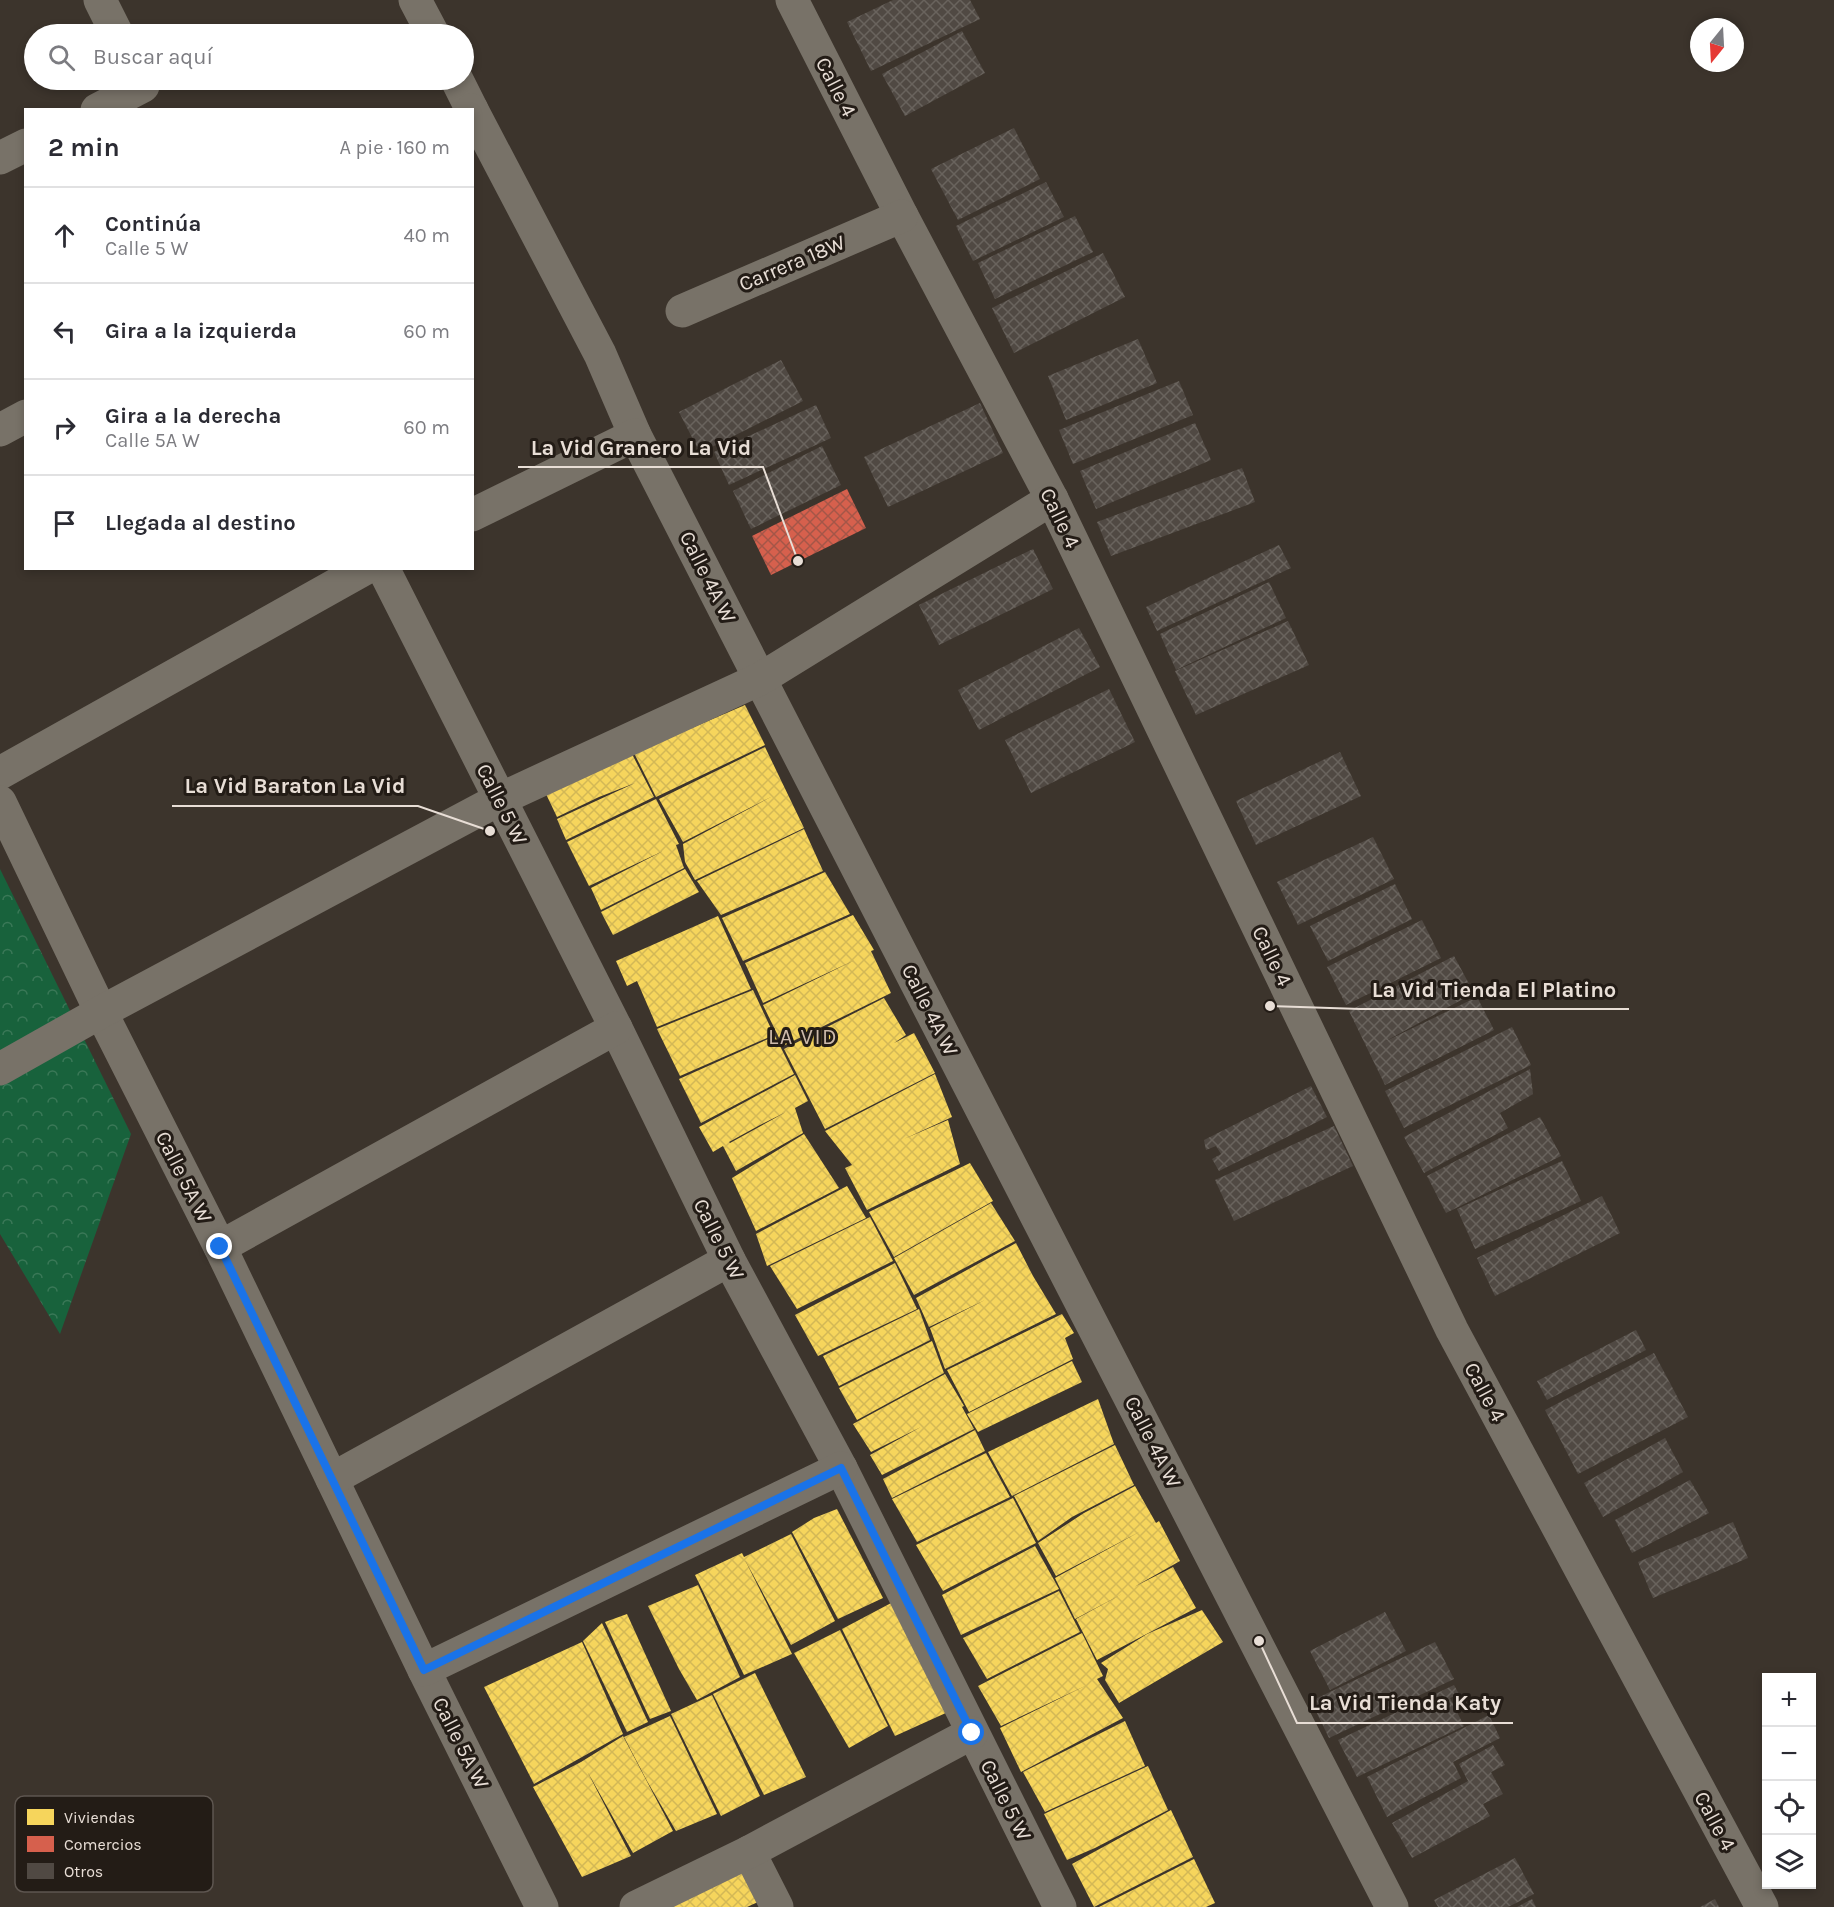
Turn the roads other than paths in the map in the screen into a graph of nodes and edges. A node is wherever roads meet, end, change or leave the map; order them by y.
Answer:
1 (99, 0) edge
2 (415, 0) edge
3 (792, 0) edge
4 (112, 24) edge
5 (428, 24) edge
6 (462, 90) edge
7 (146, 92) edge
8 (102, 108) edge
9 (471, 108) edge
10 (474, 114) edge
11 (24, 146) edge
12 (0, 158) edge
13 (902, 216) junction
14 (682, 311) dead end
15 (24, 417) edge
16 (0, 430) edge
17 (635, 435) junction
18 (1052, 499) junction
19 (474, 515) edge
20 (362, 570) edge
21 (383, 570) edge
22 (760, 679) junction
23 (0, 773) edge
24 (500, 799) junction
25 (0, 802) edge
26 (101, 1012) junction
27 (616, 1028) junction
28 (0, 1069) edge
29 (220, 1247) junction
30 (729, 1260) junction
31 (841, 1468) junction
32 (332, 1479) junction
33 (424, 1670) junction
34 (972, 1733) junction
35 (749, 1852) junction
36 (542, 1907) edge
37 (636, 1907) edge
38 (777, 1907) edge
39 (1060, 1907) edge
40 (1392, 1907) edge
41 (1762, 1907) edge

1 - 4 street
2 - 5 street
3 - 13 street, Calle 4
6 - 9 street, Calle 4A W
7 - 8 street
10 - 17 street, Calle 4A W
11 - 12 street
13 - 14 street, Carrera 18W
13 - 18 street, Calle 4
15 - 16 street
17 - 19 street
17 - 22 street, Calle 4A W
18 - 22 street
18 - 41 street, Calle 4
20 - 23 street
21 - 24 street, Calle 5 W
22 - 24 street
22 - 40 street, Calle 4A W
24 - 26 street
24 - 27 street, Calle 5 W
25 - 26 street, Calle 5A W
26 - 28 street
26 - 29 street, Calle 5A W
27 - 29 street
27 - 30 street, Calle 5 W
29 - 32 street, Calle 5A W
30 - 31 street, Calle 5 W
30 - 32 street
31 - 33 street
31 - 34 street, Calle 5 W
32 - 33 street, Calle 5A W
33 - 36 street, Calle 5A W
34 - 35 street
34 - 39 street, Calle 5 W
35 - 37 street
35 - 38 street

